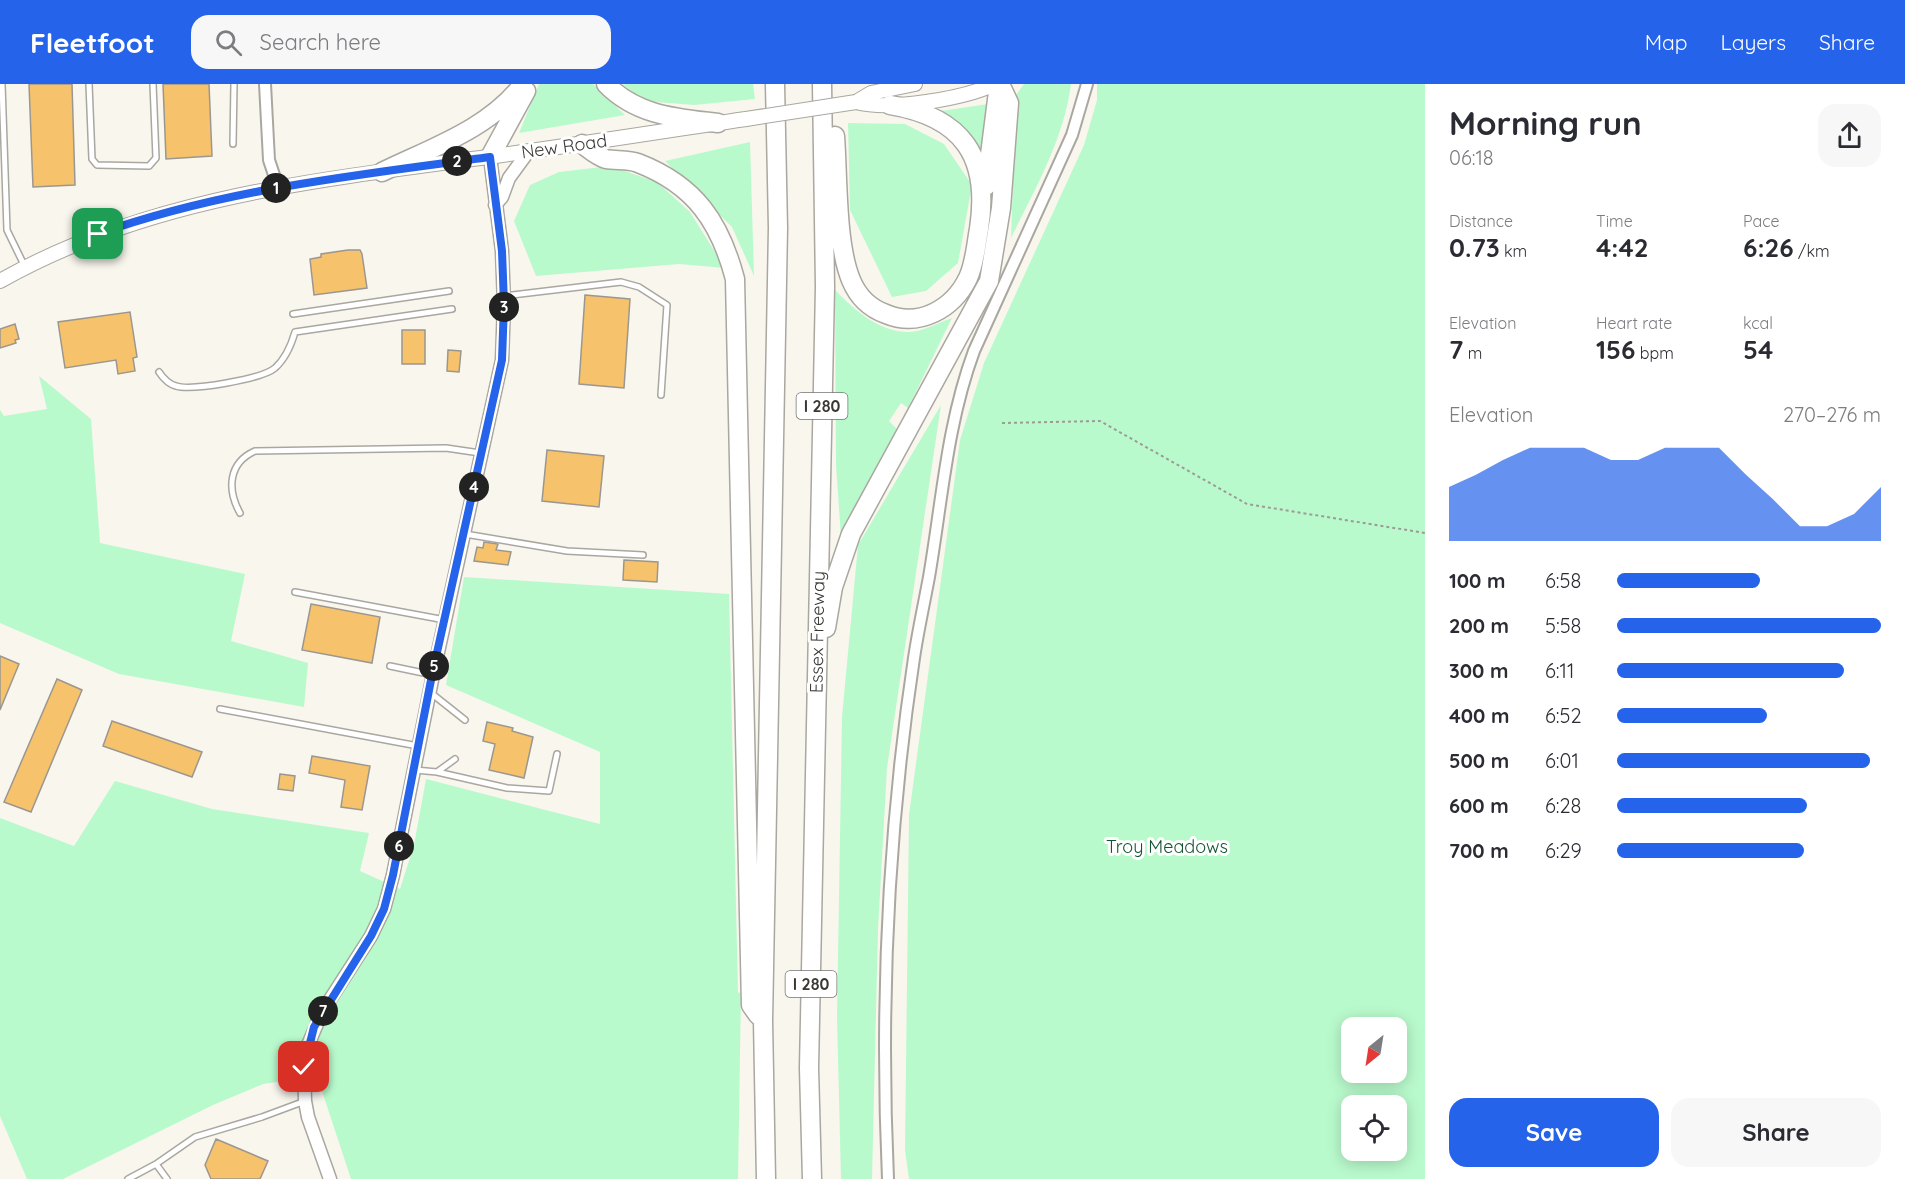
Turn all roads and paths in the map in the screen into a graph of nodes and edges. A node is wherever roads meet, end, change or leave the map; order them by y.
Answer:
1 (2, 84) edge
2 (89, 84) edge
3 (153, 84) edge
4 (234, 84) edge
5 (265, 84) edge
6 (524, 84) edge
7 (529, 84) edge
8 (606, 84) edge
9 (776, 84) edge
10 (822, 84) edge
11 (832, 84) edge
12 (915, 84) edge
13 (998, 84) edge
14 (1087, 84) edge
15 (892, 93) edge
16 (718, 123) junction
17 (233, 144) dead end
18 (582, 144) junction
19 (528, 152) junction
20 (490, 157) junction
21 (382, 172) junction
22 (278, 187) junction
23 (495, 205) junction
24 (982, 210) junction
25 (25, 267) junction
26 (0, 281) edge
27 (449, 291) dead end
28 (504, 296) junction
29 (452, 309) dead end
30 (293, 315) dead end
31 (159, 372) dead end
32 (661, 395) dead end
33 (1002, 423) dead end
34 (482, 453) junction
35 (240, 513) dead end
36 (1425, 533) edge
37 (463, 534) junction
38 (643, 555) dead end
39 (295, 592) dead end
40 (444, 620) junction
41 (390, 666) dead end
42 (432, 675) junction
43 (816, 688) junction
44 (429, 692) junction
45 (220, 710) dead end
46 (465, 720) dead end
47 (418, 746) junction
48 (557, 754) dead end
49 (456, 759) dead end
50 (413, 770) junction
51 (437, 772) junction
52 (763, 1021) junction
53 (305, 1101) junction
54 (156, 1164) junction
55 (128, 1179) edge
56 (167, 1179) edge
57 (330, 1179) edge
58 (766, 1179) edge
59 (812, 1179) edge
60 (888, 1179) edge

1 - 25 lane
2 - 3 lane
4 - 17 lane
5 - 22 street
6 - 21 highway
7 - 20 highway
8 - 16 highway
9 - 52 highway, I 280
10 - 43 highway, Essex Freeway / I 280
11 - 24 highway
12 - 15 main road, New Road
13 - 15 main road, New Road
13 - 24 highway
13 - 43 highway
14 - 60 street
15 - 16 main road, New Road, bridge
15 - 24 highway
16 - 18 main road, New Road
18 - 19 main road, New Road
18 - 52 highway
19 - 20 main road, New Road
19 - 23 street
20 - 21 main road, New Road
20 - 23 street
21 - 22 main road, New Road
22 - 25 main road, New Road
23 - 28 street
25 - 26 main road, New Road
27 - 30 lane
28 - 32 lane
28 - 34 street
29 - 31 lane
33 - 36 path
34 - 35 lane
34 - 37 street
37 - 38 lane
37 - 40 street
39 - 40 lane
40 - 42 street
41 - 42 lane
42 - 44 street
43 - 59 highway, Essex Freeway / I 280
44 - 46 lane
44 - 47 street
45 - 47 lane
47 - 50 street
48 - 51 lane
49 - 51 lane
50 - 51 lane
50 - 53 street
52 - 58 highway, I 280
53 - 54 lane
53 - 57 street
54 - 55 lane
54 - 56 lane

